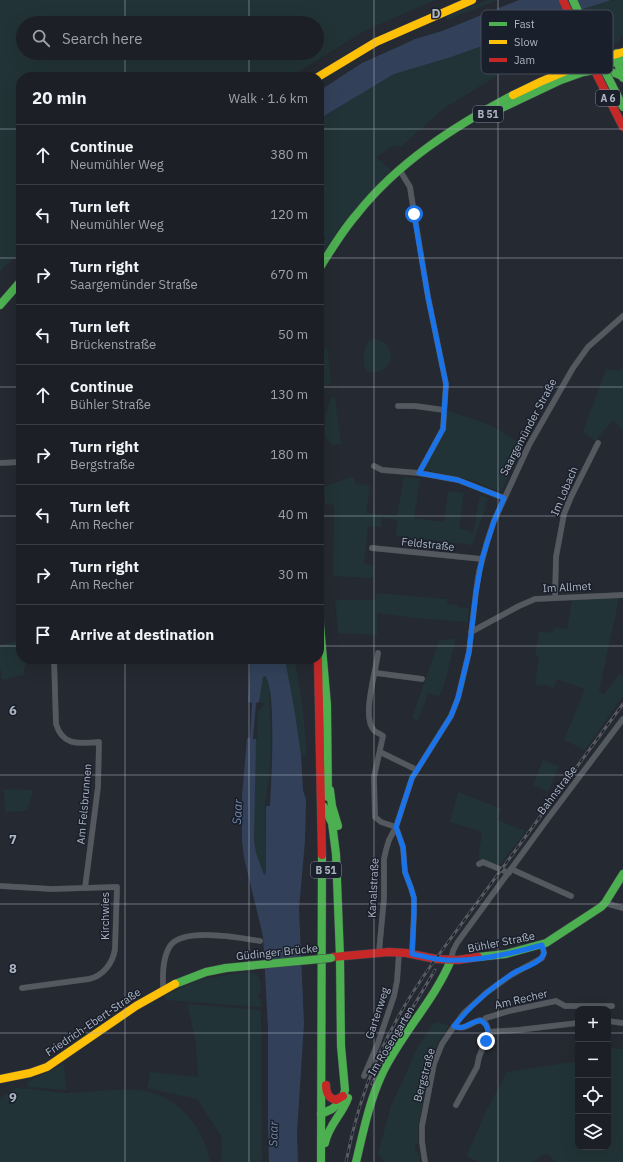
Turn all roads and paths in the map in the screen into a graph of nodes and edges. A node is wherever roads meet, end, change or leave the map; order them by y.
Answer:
1 (472, 0) edge
2 (562, 0) edge
3 (573, 0) edge
4 (567, 10) edge
5 (578, 10) edge
6 (621, 59) edge
7 (613, 71) edge
8 (324, 73) edge
9 (557, 74) edge
10 (579, 74) edge
11 (596, 74) edge
12 (608, 74) edge
13 (623, 77) edge
14 (623, 107) edge
15 (623, 127) edge
16 (400, 171) junction
17 (324, 261) edge
18 (16, 287) edge
19 (0, 305) edge
20 (623, 316) edge
21 (398, 406) dead end
22 (444, 410) junction
23 (598, 443) dead end
24 (16, 462) edge
25 (0, 463) edge
26 (374, 466) dead end
27 (419, 473) junction
28 (504, 498) junction
29 (372, 548) dead end
30 (482, 559) junction
31 (623, 595) edge
32 (555, 598) junction
33 (471, 632) junction
34 (378, 653) dead end
35 (324, 661) edge
36 (54, 664) edge
37 (318, 664) edge
38 (376, 672) junction
39 (422, 679) dead end
40 (623, 719) edge
41 (380, 752) junction
42 (417, 770) junction
43 (328, 782) junction
44 (322, 795) junction
45 (327, 814) junction
46 (396, 827) junction
47 (336, 854) junction
48 (479, 864) dead end
49 (510, 871) junction
50 (623, 874) edge
51 (0, 886) edge
52 (85, 888) junction
53 (571, 896) dead end
54 (605, 902) junction
55 (623, 908) edge
56 (323, 926) junction
57 (260, 942) dead end
58 (542, 945) junction
59 (379, 952) junction
60 (399, 952) junction
61 (412, 954) junction
62 (340, 957) junction
63 (451, 960) junction
64 (22, 988) dead end
65 (163, 989) junction
66 (612, 1006) dead end
67 (322, 1007) junction
68 (482, 1021) junction
69 (611, 1021) edge
70 (575, 1023) edge
71 (623, 1023) edge
72 (454, 1026) junction
73 (488, 1032) junction
74 (0, 1075) edge
75 (11, 1076) junction
76 (364, 1076) dead end
77 (0, 1078) edge
78 (345, 1081) junction
79 (344, 1095) junction
80 (456, 1105) dead end
81 (321, 1114) junction
82 (321, 1162) edge
83 (325, 1162) edge
84 (356, 1162) edge
85 (425, 1162) edge

1 - 8 main road
2 - 4 main road, A 6, bridge
3 - 5 main road, A 6, bridge
6 - 13 main road
7 - 13 main road
9 - 16 main road, B 51
10 - 16 main road, B 51
11 - 15 main road, A 6, bridge
12 - 14 main road, A 6, bridge
16 - 17 main road, B 51
16 - 22 street
18 - 19 main road
20 - 28 street, Saargemünder Straße
21 - 22 street
22 - 27 street
23 - 32 street, Im Lobach
24 - 25 street
26 - 27 street
27 - 28 street
28 - 30 street, Saargemünder Straße
29 - 30 street, Feldstraße
30 - 33 street, Saargemünder Straße
31 - 32 street, Im Allmet
32 - 33 street, Im Allmet
33 - 42 street, Saargemünder Straße
34 - 38 street
35 - 43 main road, B 51
36 - 52 street, Am Felsbrunnen
37 - 44 main road, B 51
38 - 39 street
38 - 41 street
40 - 49 street, Bahnstraße
41 - 42 street
41 - 46 street
42 - 46 street, Saargemünder Straße
43 - 45 main road, B 51
43 - 47 main road
44 - 45 main road
44 - 56 main road, B 51
45 - 47 main road
45 - 56 main road, B 51
46 - 59 street, Kanalstraße
46 - 61 street
47 - 62 main road
48 - 49 street
49 - 53 street
49 - 63 street, Bahnstraße
50 - 54 main road, Bühler Straße
51 - 52 street, Kirchwies
52 - 64 street, Kirchwies
54 - 55 street
54 - 58 main road, Bühler Straße
56 - 67 main road, B 51
57 - 65 street
58 - 63 main road, Bühler Straße
58 - 72 street, Bergstraße
59 - 60 main road, Güdinger Brücke
59 - 62 main road, Güdinger Brücke
60 - 61 main road, Bühler Straße
60 - 76 street, Gartenweg
61 - 63 main road, Bühler Straße
62 - 65 main road, Güdinger Brücke, bridge
62 - 78 main road
63 - 84 main road, Im Rosengarten
65 - 75 main road, Friedrich-Ebert-Straße
66 - 68 street, Am Recher
67 - 79 main road
67 - 81 main road, B 51
68 - 72 street, Am Recher
68 - 73 street, Am Recher
69 - 71 street
70 - 73 street
72 - 85 street, Bergstraße
73 - 80 street
74 - 75 main road, Friedrich-Ebert-Straße
75 - 77 main road, Friedrich-Ebert-Straße
78 - 79 main road
78 - 83 main road
79 - 81 main road
81 - 82 main road, B 51

